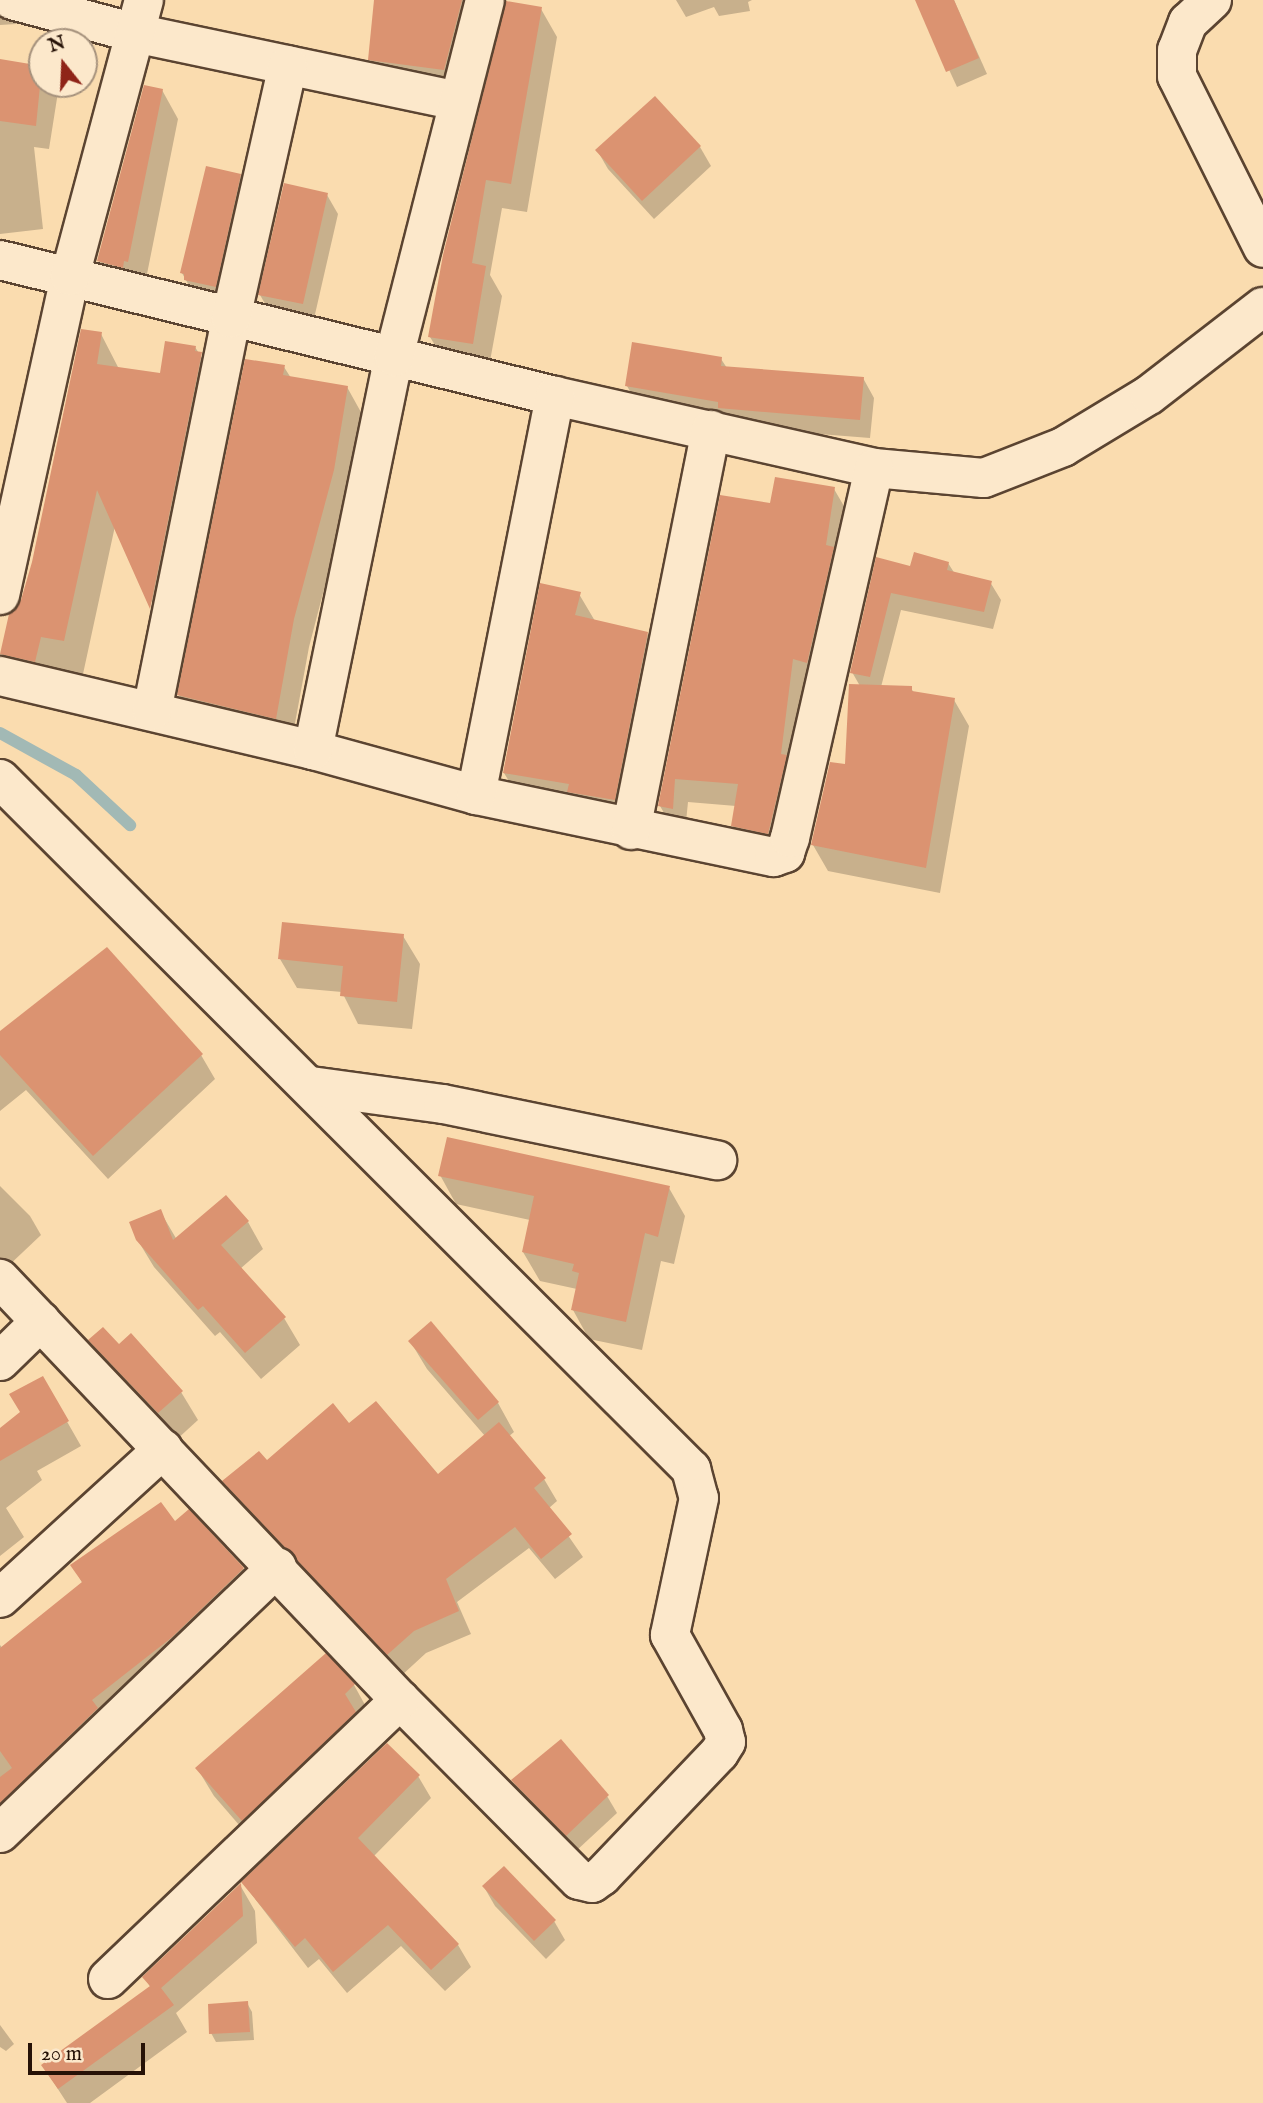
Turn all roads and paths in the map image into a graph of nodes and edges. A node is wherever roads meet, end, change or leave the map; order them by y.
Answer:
1 (12, 0) edge
2 (485, 0) edge
3 (1212, 0) edge
4 (140, 16) edge
5 (288, 65) junction
6 (458, 101) junction
7 (1263, 248) edge
8 (0, 260) edge
9 (70, 276) junction
10 (1263, 307) edge
11 (231, 318) junction
12 (394, 357) junction
13 (555, 396) junction
14 (711, 430) junction
15 (874, 468) junction
16 (0, 595) edge
17 (0, 676) edge
18 (152, 711) junction
19 (313, 750) junction
20 (0, 779) edge
21 (476, 795) junction
22 (631, 830) junction
23 (312, 1086) junction
24 (717, 1160) dead end
25 (0, 1279) edge
26 (41, 1321) junction
27 (0, 1361) edge
28 (163, 1449) junction
29 (277, 1567) junction
30 (0, 1598) edge
31 (400, 1700) junction
32 (0, 1833) edge
33 (108, 1979) dead end

1 - 4 street
2 - 6 street
3 - 7 street
4 - 5 street
4 - 9 street
5 - 6 street
5 - 11 street
6 - 12 street
8 - 9 street
9 - 11 street
9 - 16 street
10 - 15 street
11 - 12 street
11 - 18 street
12 - 13 street
12 - 19 street
13 - 14 street
13 - 21 street
14 - 15 street
14 - 22 street
15 - 22 street
17 - 18 street
18 - 19 street
19 - 21 street
20 - 23 street
21 - 22 street
23 - 24 street
23 - 31 street
25 - 26 street
26 - 27 street
26 - 28 street
28 - 29 street
28 - 30 street
29 - 31 street
29 - 32 street
31 - 33 street

